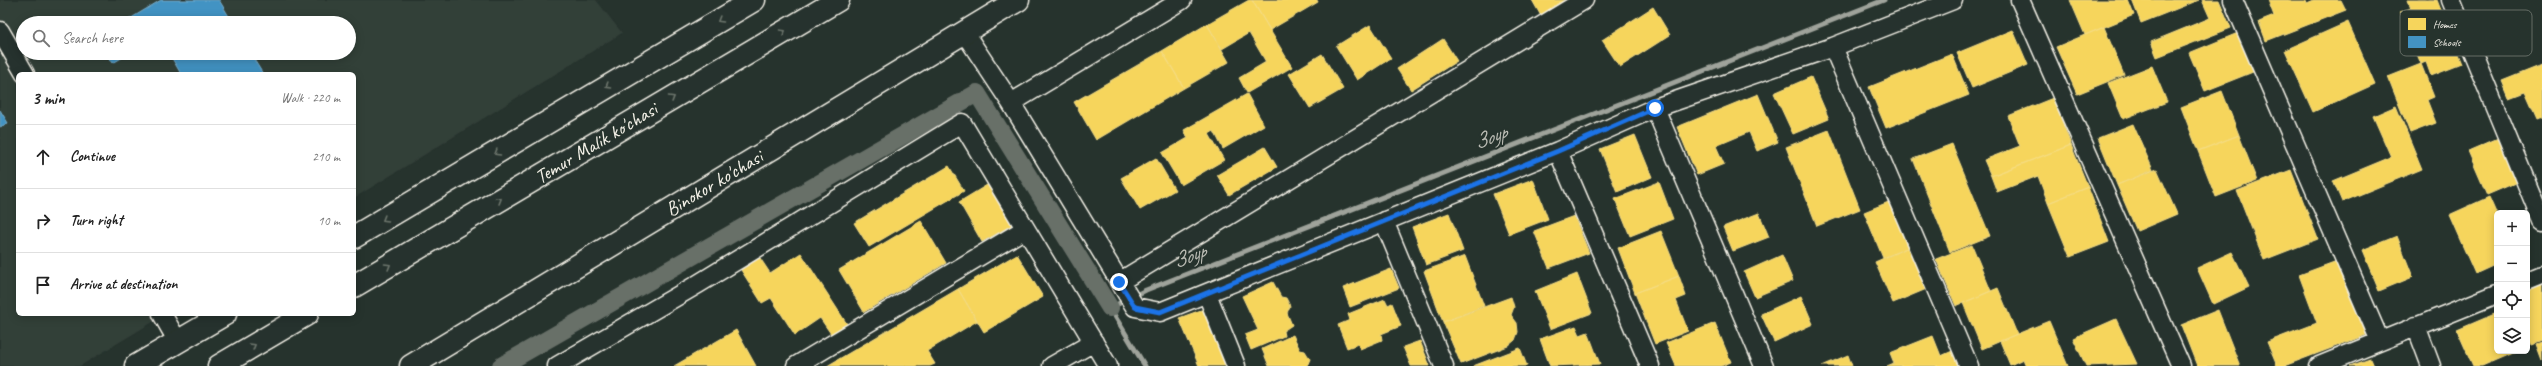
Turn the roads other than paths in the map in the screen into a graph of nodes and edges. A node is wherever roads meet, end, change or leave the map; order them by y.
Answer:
1 (754, 0) edge
2 (838, 0) edge
3 (1018, 0) edge
4 (1182, 0) edge
5 (1584, 0) edge
6 (1953, 0) edge
7 (2020, 0) edge
8 (2233, 0) edge
9 (2451, 0) edge
10 (2455, 10) edge
11 (0, 31) edge
12 (964, 32) junction
13 (1832, 48) junction
14 (2474, 56) edge
15 (16, 59) edge
16 (17, 60) edge
17 (24, 72) edge
18 (1010, 103) junction
19 (1655, 108) junction
20 (1558, 151) junction
21 (1384, 221) junction
22 (2542, 221) edge
23 (1025, 229) junction
24 (356, 236) edge
25 (2542, 275) edge
26 (2530, 280) edge
27 (1119, 282) junction
28 (356, 285) edge
29 (1207, 294) junction
30 (2494, 295) edge
31 (163, 316) edge
32 (222, 316) edge
33 (304, 316) edge
34 (2416, 326) junction
35 (2380, 341) junction
36 (178, 342) junction
37 (1094, 342) junction
38 (136, 366) edge
39 (219, 366) edge
40 (411, 366) edge
41 (557, 366) edge
42 (796, 366) edge
43 (1052, 366) edge
44 (1108, 366) edge
45 (1236, 366) edge
46 (1444, 366) edge
47 (1650, 366) edge
48 (1764, 366) edge
49 (1969, 366) edge
50 (2181, 366) edge
51 (2319, 366) edge
52 (2431, 366) edge

1 -> 24 main road
28 -> 2 main road, Temur Malik ko'chasi
3 - 12 main road, Binokor ko'chasi
4 - 18 street
5 - 27 street
6 - 13 street
7 - 50 street
8 - 35 street
9 - 10 street
11 - 15 street
12 - 18 street
12 - 40 main road, Binokor ko'chasi
13 - 19 street
13 - 49 street
14 - 22 street
16 - 17 street
18 - 27 street
19 - 20 street
19 - 48 street
20 - 21 street
20 - 47 street
21 - 29 street
21 - 46 street
23 - 37 street
23 - 41 street
23 - 42 street
25 - 26 street
27 - 29 street
29 - 45 street
30 - 34 street
31 - 36 street
32 - 36 main road
39 -> 33 main road
34 - 35 street
34 - 52 street
35 - 51 street
36 - 38 main road
37 - 43 street
37 - 44 street

